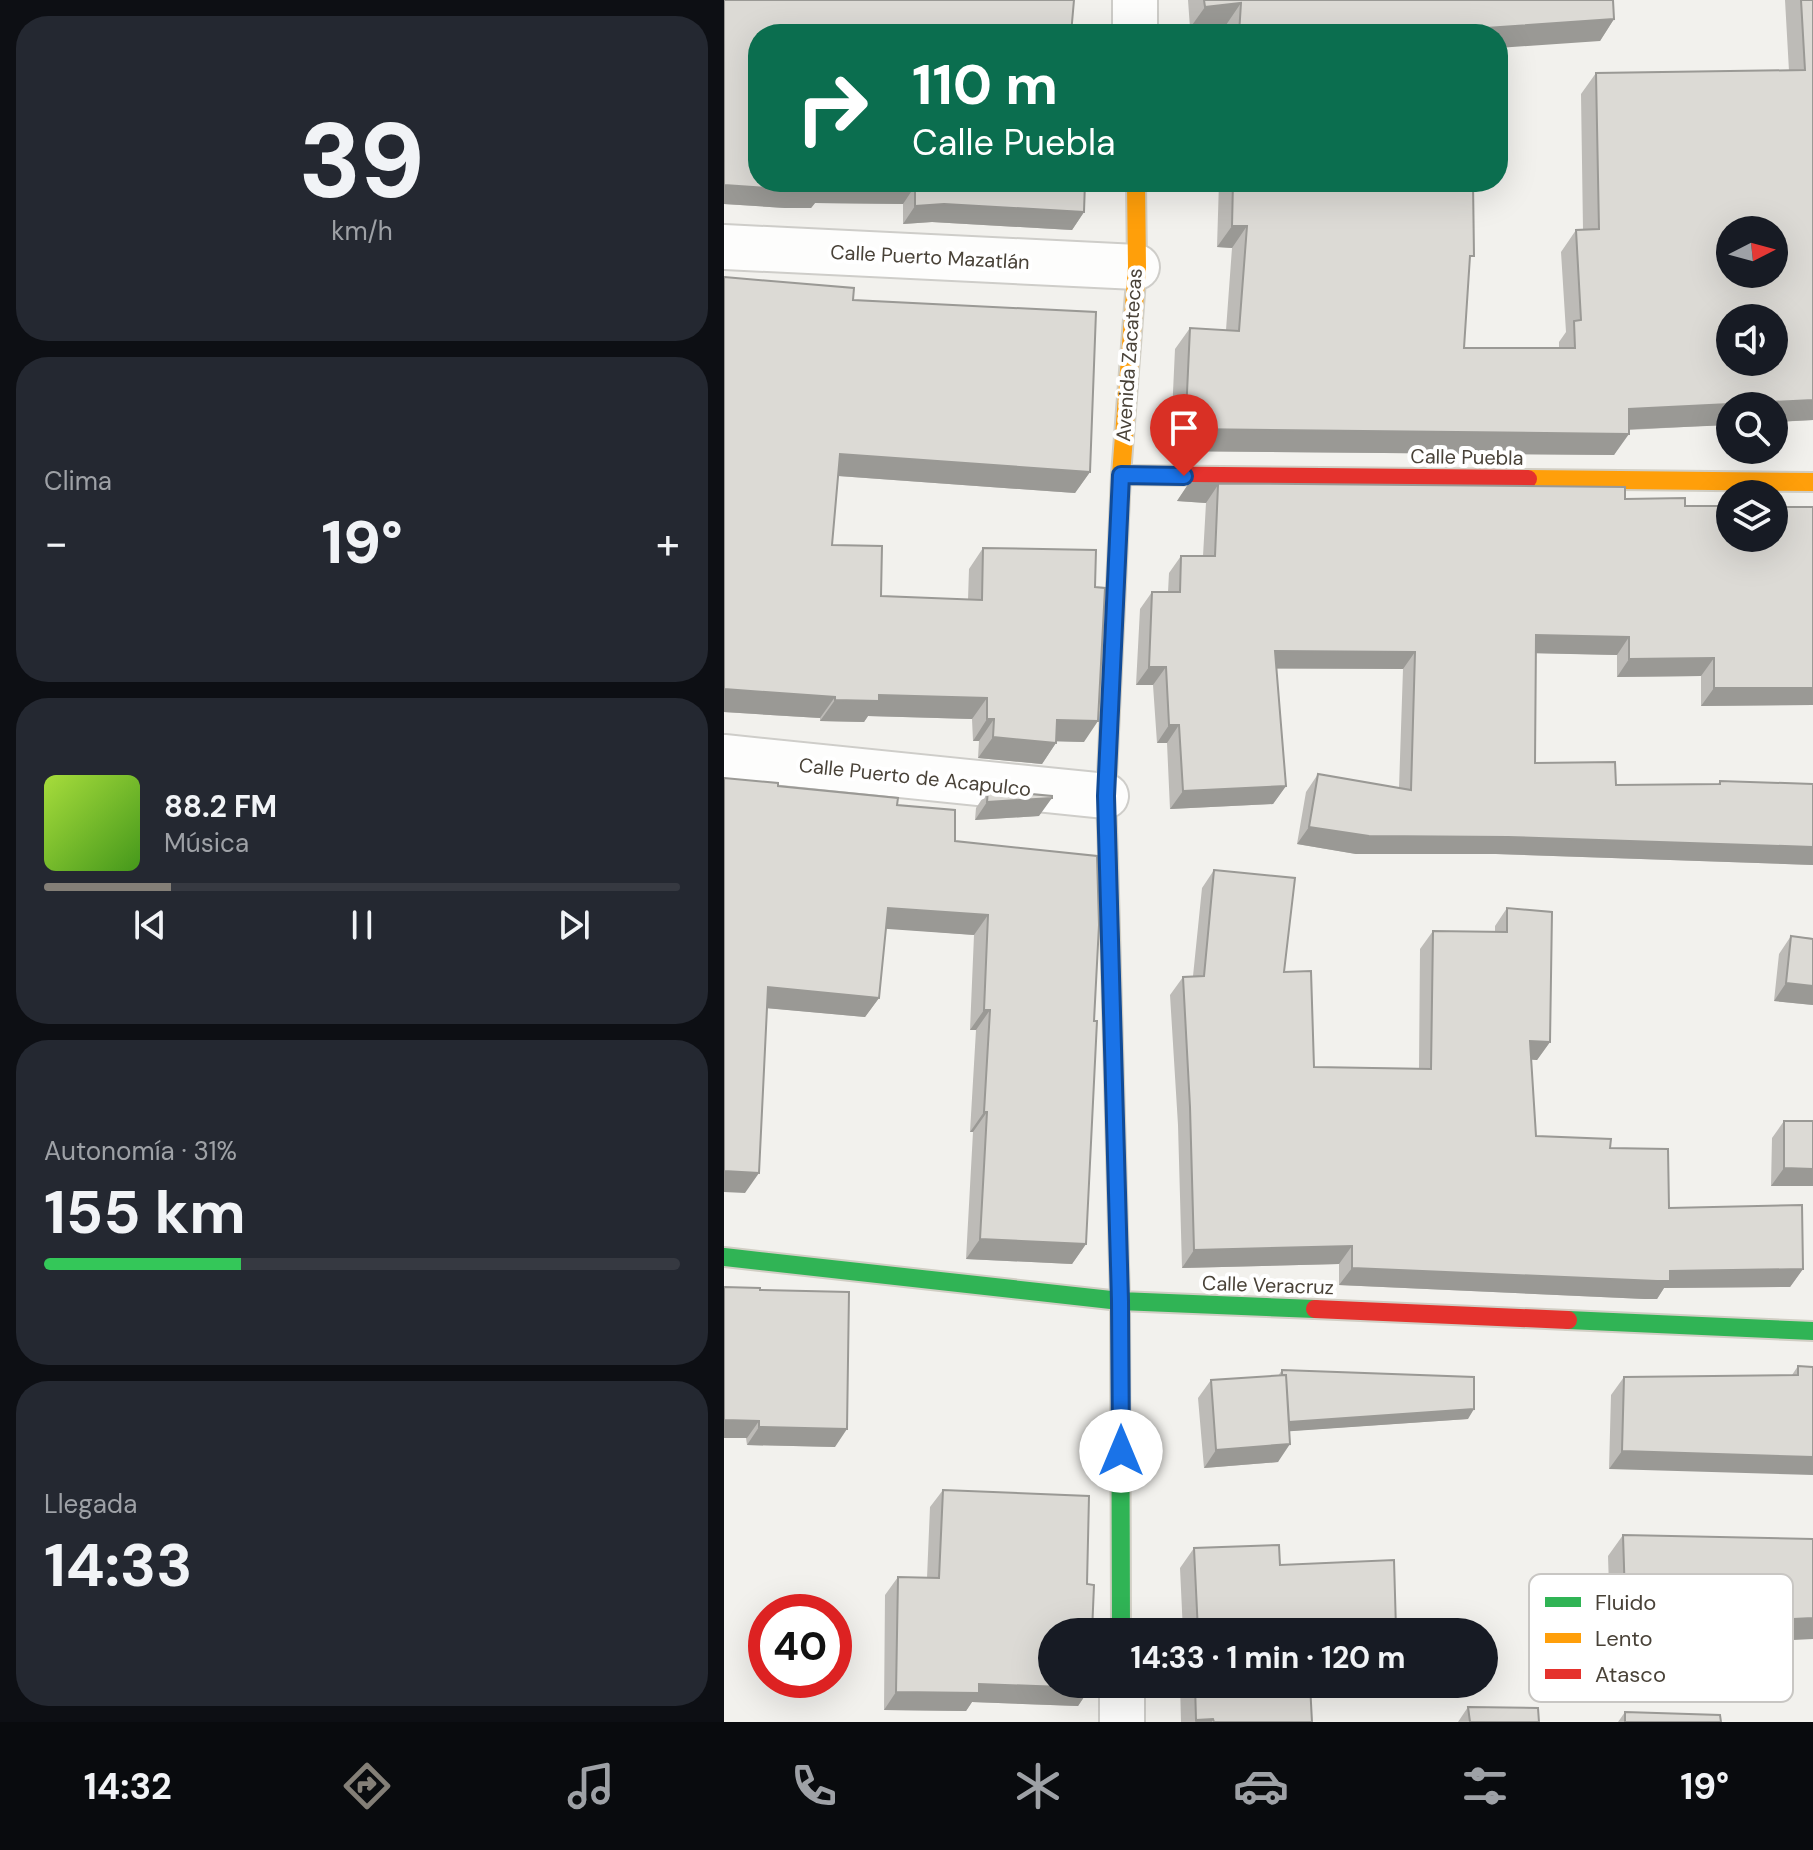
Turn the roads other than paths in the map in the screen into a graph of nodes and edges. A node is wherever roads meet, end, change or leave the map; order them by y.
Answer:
1 (1135, 0) edge
2 (1135, 24) edge
3 (1136, 192) edge
4 (724, 247) edge
5 (1137, 267) junction
6 (1121, 475) junction
7 (1813, 482) edge
8 (724, 757) edge
9 (1106, 796) junction
10 (724, 1257) edge
11 (1120, 1301) junction
12 (1813, 1331) edge
13 (1121, 1618) edge
14 (1122, 1698) edge
15 (1122, 1722) edge

1 - 2 street
3 - 5 street, Avenida Zacatecas
4 - 5 street, Calle Puerto Mazatlán
5 - 6 street, Avenida Zacatecas
6 - 7 street, Calle Puebla
6 - 9 street, Avenida Zacatecas
8 - 9 street, Calle Puerto de Acapulco
9 - 11 street, Avenida Zacatecas
10 - 11 street, Calle Veracruz
11 - 12 street, Calle Veracruz
11 - 13 street, Avenida Zacatecas
14 - 15 street

